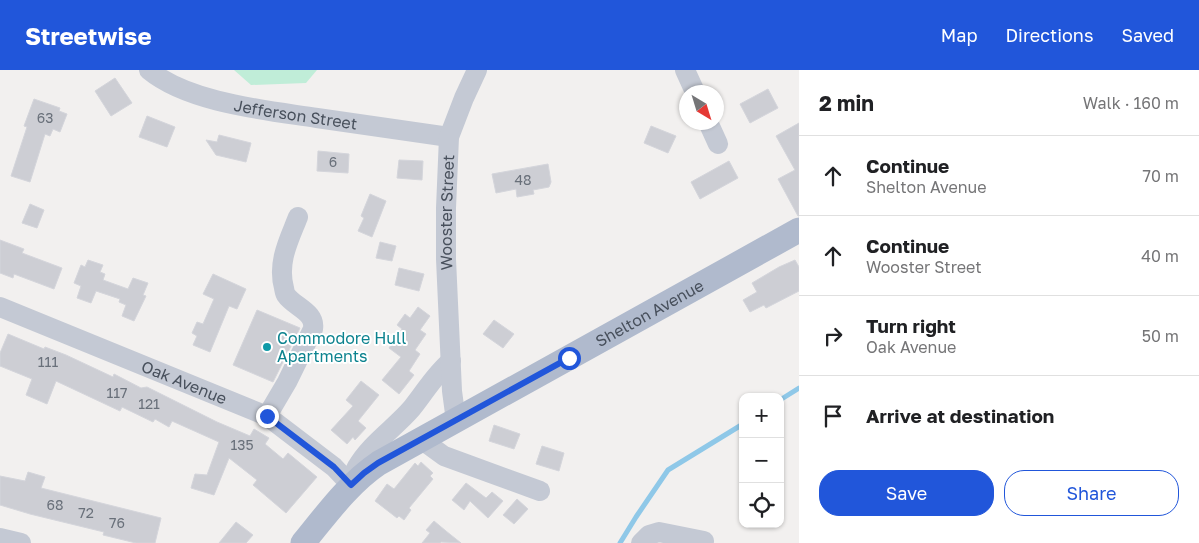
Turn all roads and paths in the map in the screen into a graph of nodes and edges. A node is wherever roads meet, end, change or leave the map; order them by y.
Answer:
1 (149, 70) edge
2 (477, 70) edge
3 (685, 70) edge
4 (692, 85) edge
5 (712, 130) edge
6 (449, 137) junction
7 (718, 144) dead end
8 (298, 217) dead end
9 (799, 230) edge
10 (0, 306) edge
11 (451, 361) junction
12 (267, 416) junction
13 (456, 420) junction
14 (422, 440) junction
15 (351, 485) junction
16 (540, 492) dead end
17 (0, 538) edge
18 (704, 541) dead end
19 (21, 543) edge
20 (303, 543) edge
21 (641, 543) edge

1 - 6 street, Jefferson Street
2 - 6 street, Wooster Street
3 - 4 street
5 - 7 street
6 - 11 street, Wooster Street
8 - 12 street
9 - 13 main road, Shelton Avenue
10 - 12 street, Oak Avenue
11 - 13 street, Wooster Street
11 - 15 street
12 - 15 street, Oak Avenue
13 - 14 main road, Shelton Avenue
14 - 15 main road
14 - 16 street
15 - 20 main road
17 - 19 street
18 - 21 street

